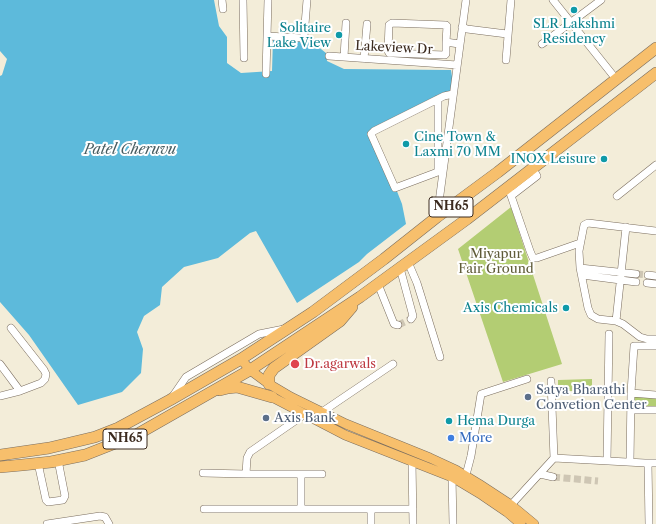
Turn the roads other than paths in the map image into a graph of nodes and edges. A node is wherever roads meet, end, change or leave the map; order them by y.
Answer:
1 (222, 0) edge
2 (242, 0) edge
3 (268, 0) edge
4 (307, 0) edge
5 (466, 0) edge
6 (511, 0) edge
7 (553, 0) edge
8 (601, 0) edge
9 (222, 9) dead end
10 (346, 23) dead end
11 (571, 23) junction
12 (367, 24) dead end
13 (447, 29) junction
14 (462, 29) junction
15 (507, 34) junction
16 (267, 36) junction
17 (446, 42) junction
18 (460, 44) junction
19 (542, 44) dead end
20 (656, 48) edge
21 (329, 56) dead end
22 (344, 57) junction
23 (244, 58) dead end
24 (364, 59) junction
25 (506, 60) dead end
26 (458, 64) junction
27 (266, 74) dead end
28 (656, 74) edge
29 (616, 79) junction
30 (453, 94) junction
31 (438, 99) junction
32 (656, 165) edge
33 (440, 171) junction
34 (510, 192) junction
35 (617, 196) dead end
36 (437, 217) junction
37 (626, 227) junction
38 (656, 231) edge
39 (580, 243) junction
40 (404, 265) junction
41 (581, 271) junction
42 (621, 272) junction
43 (636, 274) tunnel mouth
44 (648, 275) tunnel mouth
45 (656, 276) edge
46 (620, 280) junction
47 (636, 282) tunnel mouth
48 (647, 283) tunnel mouth
49 (378, 284) junction
50 (656, 284) edge
51 (360, 297) junction
52 (411, 319) dead end
53 (616, 321) junction
54 (398, 325) dead end
55 (11, 328) dead end
56 (288, 328) junction
57 (608, 334) dead end
58 (656, 339) edge
59 (656, 346) edge
60 (440, 357) dead end
61 (241, 359) junction
62 (0, 364) edge
63 (393, 364) dead end
64 (229, 366) junction
65 (250, 370) junction
66 (237, 377) junction
67 (527, 379) dead end
68 (551, 381) dead end
69 (269, 384) junction
70 (20, 392) junction
71 (209, 393) junction
72 (631, 393) junction
73 (656, 395) edge
74 (0, 396) edge
75 (272, 397) joint
76 (170, 400) junction
77 (631, 410) junction
78 (656, 410) edge
79 (322, 412) junction
80 (305, 414) junction
81 (656, 416) edge
82 (0, 455) edge
83 (554, 458) junction
84 (58, 460) junction
85 (412, 461) junction
86 (607, 461) junction
87 (630, 462) junction
88 (38, 463) junction
89 (648, 463) junction
90 (656, 463) edge
91 (0, 467) edge
92 (203, 472) dead end
93 (246, 474) junction
94 (301, 474) junction
95 (322, 474) dead end
96 (540, 474) junction
97 (466, 475) junction
98 (452, 477) junction
99 (553, 477) tunnel mouth
100 (511, 505) junction
101 (204, 509) dead end
102 (301, 509) junction
103 (371, 509) junction
104 (413, 509) junction
105 (46, 524) edge
106 (109, 524) edge
107 (371, 524) edge
108 (413, 524) edge
109 (453, 524) edge
110 (521, 524) edge
111 (534, 524) edge
112 (649, 524) edge

1 - 9 street
2 - 23 street
3 - 16 street
4 - 16 street
5 - 14 street
6 - 15 street
7 - 11 street
8 - 11 street
10 - 22 street
11 - 19 street
11 - 29 street
12 - 24 street
13 - 14 street
13 - 17 street
13 - 17 street
14 - 15 street
14 - 18 street
15 - 25 street
16 - 27 street
17 - 18 street
18 - 26 street
20 - 29 highway, NH65
21 - 22 street, Lakeview Dr
22 - 24 street, Lakeview Dr
24 - 26 street, Lakeview Dr
26 - 30 street
28 - 34 highway, NH65
29 - 36 highway, NH65
30 - 31 street
30 - 33 street
31 - 33 street
31 - 33 street
32 - 35 street
33 - 36 street
34 - 39 street
34 - 40 highway, NH65
36 - 56 highway, NH65
37 - 38 street
37 - 39 street
37 - 42 street
39 - 41 street
40 - 49 highway, NH65
40 - 52 street
40 - 60 street
41 - 42 street
41 - 46 street
41 - 53 street
42 - 43 street
42 - 46 street
44 - 45 street
46 - 47 street
46 - 53 street
48 - 50 street
49 - 51 highway, NH65
49 - 54 street
51 - 65 highway, NH65
51 - 69 highway
53 - 58 street
55 - 70 street
56 - 61 highway, NH65
56 - 76 street
57 - 86 street
59 - 72 street
61 - 64 highway, NH65
61 - 65 main road
62 - 70 street
63 - 79 street
64 - 66 main road
64 - 76 highway, NH65
65 - 66 highway, NH65
65 - 69 main road
66 - 71 highway, NH65
67 - 97 street
68 - 83 street
69 - 79 main road
70 - 74 street
71 - 75 highway
71 - 84 highway, NH65
72 - 73 street
72 - 77 street
75 - 80 main road
76 - 82 highway, NH65
77 - 78 street
77 - 87 street
78 - 81 street
79 - 97 main road
80 - 85 main road
80 - 93 street
83 - 86 street
83 - 96 street
84 - 88 highway, NH65
84 - 88 street
85 - 98 main road
85 - 104 street
86 - 87 street
87 - 89 street
88 - 91 highway, NH65
89 - 90 street
89 - 112 street
92 - 93 street
93 - 94 street
94 - 95 street
94 - 102 street
96 - 99 street
96 - 100 street
97 - 100 main road
98 - 109 street
98 - 110 main road
100 - 111 main road
101 - 102 street
102 - 103 street
103 - 104 street
103 - 107 street
104 - 108 street
105 - 106 street

